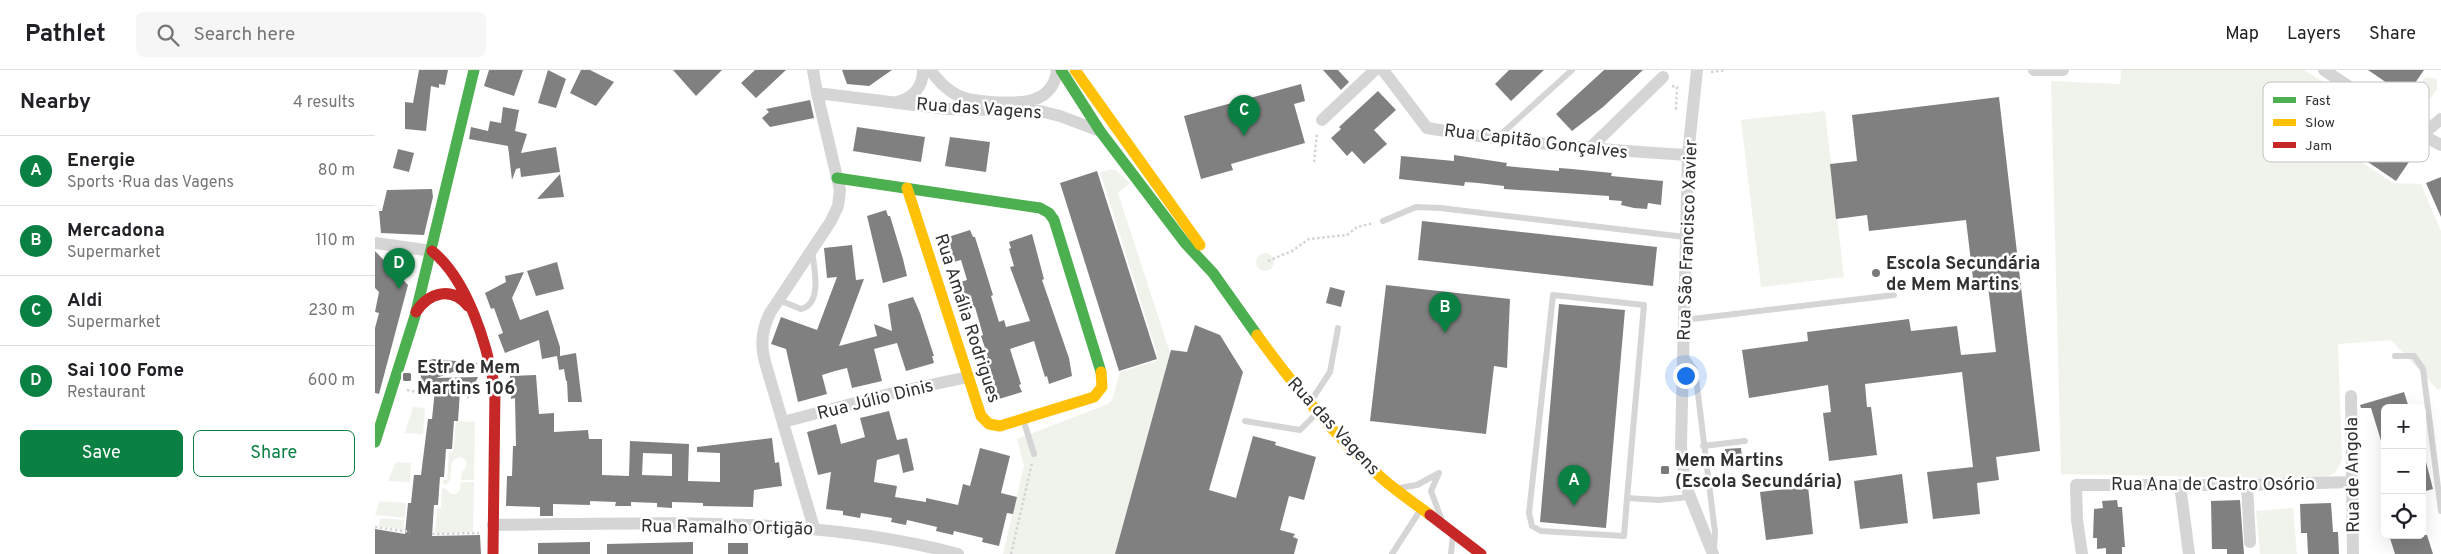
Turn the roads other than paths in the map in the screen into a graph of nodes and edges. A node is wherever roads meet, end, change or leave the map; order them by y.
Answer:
1 (474, 70) edge
2 (813, 70) edge
3 (932, 70) edge
4 (1059, 70) edge
5 (1075, 70) edge
6 (1375, 70) edge
7 (1383, 70) edge
8 (1572, 70) edge
9 (2035, 70) edge
10 (2062, 70) edge
11 (2324, 70) edge
12 (1702, 71) edge
13 (1663, 77) dead end
14 (2342, 82) edge
15 (817, 93) junction
16 (889, 102) junction
17 (2441, 119) edge
18 (1322, 120) road end
19 (2429, 129) edge
20 (1100, 131) junction
21 (2429, 138) edge
22 (1495, 139) junction
23 (2441, 144) edge
24 (1589, 149) junction
25 (1688, 155) junction
26 (837, 178) junction
27 (907, 188) junction
28 (1383, 221) road end
29 (1685, 237) junction
30 (375, 243) edge
31 (812, 250) junction
32 (432, 251) junction
33 (1213, 273) junction
34 (1894, 295) dead end
35 (779, 300) junction
36 (415, 316) junction
37 (474, 317) junction
38 (1684, 320) junction
39 (1338, 328) dead end
40 (1683, 352) junction
41 (2395, 356) dead end
42 (968, 378) junction
43 (2351, 396) dead end
44 (1310, 402) junction
45 (1319, 412) junction
46 (1023, 419) junction
47 (1245, 421) dead end
48 (783, 422) junction
49 (1745, 441) dead end
50 (375, 442) edge
51 (1703, 446) junction
52 (1034, 454) road end
53 (2351, 482) junction
54 (2180, 485) junction
55 (2247, 485) junction
56 (1396, 488) junction
57 (1689, 496) junction
58 (1627, 498) junction
59 (1422, 508) junction
60 (2441, 511) edge
61 (1443, 525) junction
62 (814, 528) junction
63 (493, 529) junction
64 (1453, 533) junction
65 (2250, 542) dead end
66 (493, 554) edge
67 (958, 554) edge
68 (1392, 554) edge
69 (1451, 554) edge
70 (1481, 554) edge
71 (1714, 554) edge
72 (2082, 554) edge
73 (2189, 554) edge
74 (2353, 554) edge

1 - 32 street
2 - 15 street
3 - 4 street, Rua das Vagens
3 - 16 street
4 - 20 street
5 - 33 street, Rua das Vagens
6 - 18 street
7 - 22 street, Rua Capitão Gonçalves
8 - 22 lane
9 - 10 street
11 - 14 street
12 - 25 street, Rua São Francisco Xavier
13 - 24 street
15 - 16 street, Rua das Vagens
15 - 26 street
16 - 20 street, Rua das Vagens
17 - 19 street
20 - 33 street, Rua das Vagens
21 - 23 street
22 - 24 street, Rua Capitão Gonçalves
24 - 25 street, Rua Capitão Gonçalves
25 - 29 street, Rua São Francisco Xavier
26 - 27 street, Rua Amália Rodrigues
26 - 31 street
27 - 42 street, Rua Amália Rodrigues
27 - 46 street, Rua Amália Rodrigues
28 - 29 lane
29 - 38 street, Rua São Francisco Xavier
30 - 32 street
31 - 35 street
31 - 35 lane
32 - 36 street
32 - 37 street
33 - 44 street, Rua das Vagens
34 - 38 lane
35 - 48 street
36 - 37 street
36 - 50 street
37 - 63 street
38 - 40 street, Rua São Francisco Xavier
39 - 44 lane
40 - 51 lane
40 - 57 street, Rua São Francisco Xavier
41 - 60 lane
42 - 46 street, Rua Amália Rodrigues
42 - 48 street, Rua Júlio Dinis
43 - 53 street, Rua de Angola
44 - 45 street, Rua das Vagens
45 - 47 lane
45 - 56 street, Rua das Vagens
46 - 52 lane
48 - 62 street
49 - 51 lane
51 - 71 lane
53 - 55 street, Rua Ana de Castro Osório
53 - 74 street, Rua de Angola
54 - 55 street, Rua Ana de Castro Osório
54 - 72 street, Rua Ana de Castro Osório
54 - 73 street
55 - 65 street
56 - 59 street, Rua das Vagens
56 - 61 lane
57 - 58 lane
57 - 71 street, Rua São Francisco Xavier
58 - 58 lane
59 - 61 street, Rua das Vagens
59 - 68 lane
61 - 64 street, Rua das Vagens
62 - 63 street, Rua Ramalho Ortigão
62 - 67 street, Rua Ramalho Ortigão
63 - 66 street
64 - 69 lane
64 - 70 street, Rua das Vagens

